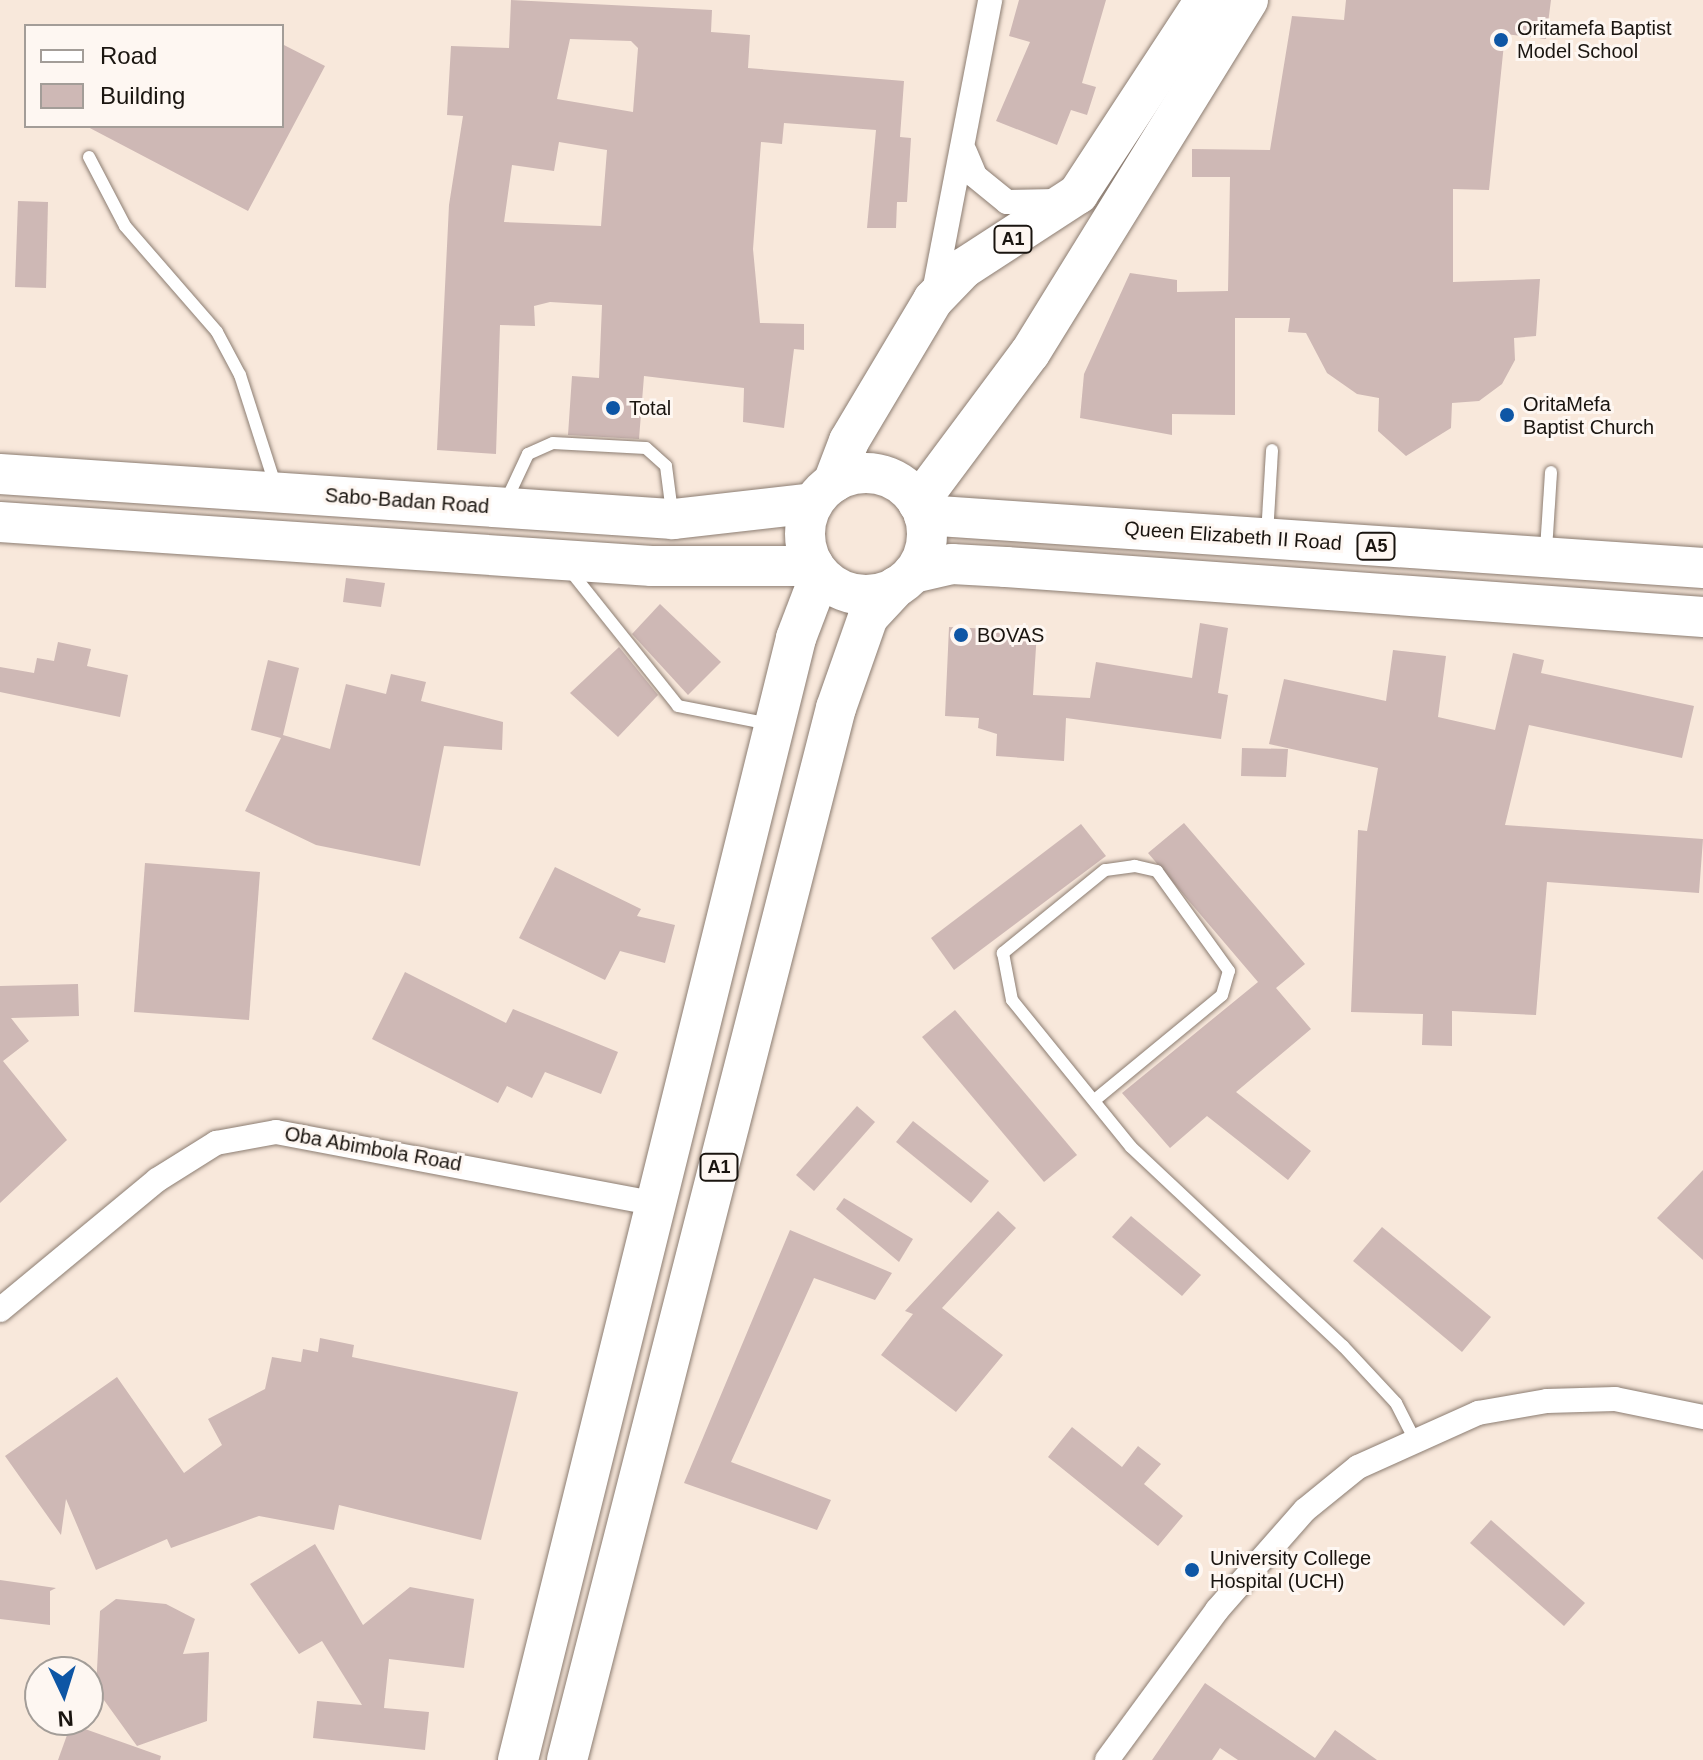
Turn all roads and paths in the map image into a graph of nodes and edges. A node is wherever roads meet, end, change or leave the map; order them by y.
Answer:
1 (990, 0) edge
2 (1205, 0) edge
3 (1248, 0) edge
4 (965, 152) junction
5 (89, 157) dead end
6 (1078, 194) junction
7 (933, 300) junction
8 (1272, 450) dead end
9 (1551, 472) dead end
10 (0, 474) edge
11 (277, 492) junction
12 (823, 493) junction
13 (502, 508) junction
14 (921, 509) junction
15 (673, 519) junction
16 (0, 522) edge
17 (1267, 539) junction
18 (1545, 557) junction
19 (562, 560) junction
20 (1703, 568) edge
21 (817, 570) junction
22 (905, 580) junction
23 (1703, 617) edge
24 (777, 725) junction
25 (1096, 1099) junction
26 (656, 1204) junction
27 (0, 1310) edge
28 (1703, 1417) edge
29 (1414, 1438) junction
30 (518, 1760) edge
31 (567, 1760) edge
32 (1107, 1760) edge

1 - 4 street
2 - 6 highway, A1
3 - 14 highway
4 - 6 street
4 - 7 street
5 - 11 lane
6 - 7 highway, A1
7 - 12 highway, A1
8 - 17 lane
9 - 18 lane
10 - 11 highway, Sabo-Badan Road
11 - 13 highway, Sabo-Badan Road
12 - 14 highway
12 - 15 highway, Sabo-Badan Road
12 - 21 highway
13 - 15 highway, Sabo-Badan Road
13 - 15 lane
14 - 17 highway, Queen Elizabeth II Road / A5
14 - 22 highway
16 - 19 highway
17 - 18 highway, Queen Elizabeth II Road / A5
18 - 20 highway, Queen Elizabeth II Road / A5
19 - 21 highway
19 - 24 lane
21 - 22 highway
21 - 24 highway, A1
22 - 23 highway
22 - 31 highway, A1
24 - 26 highway, A1
25 - 25 lane
25 - 29 lane
26 - 27 street, Oba Abimbola Road
26 - 30 highway, A1
28 - 29 street
29 - 32 street

